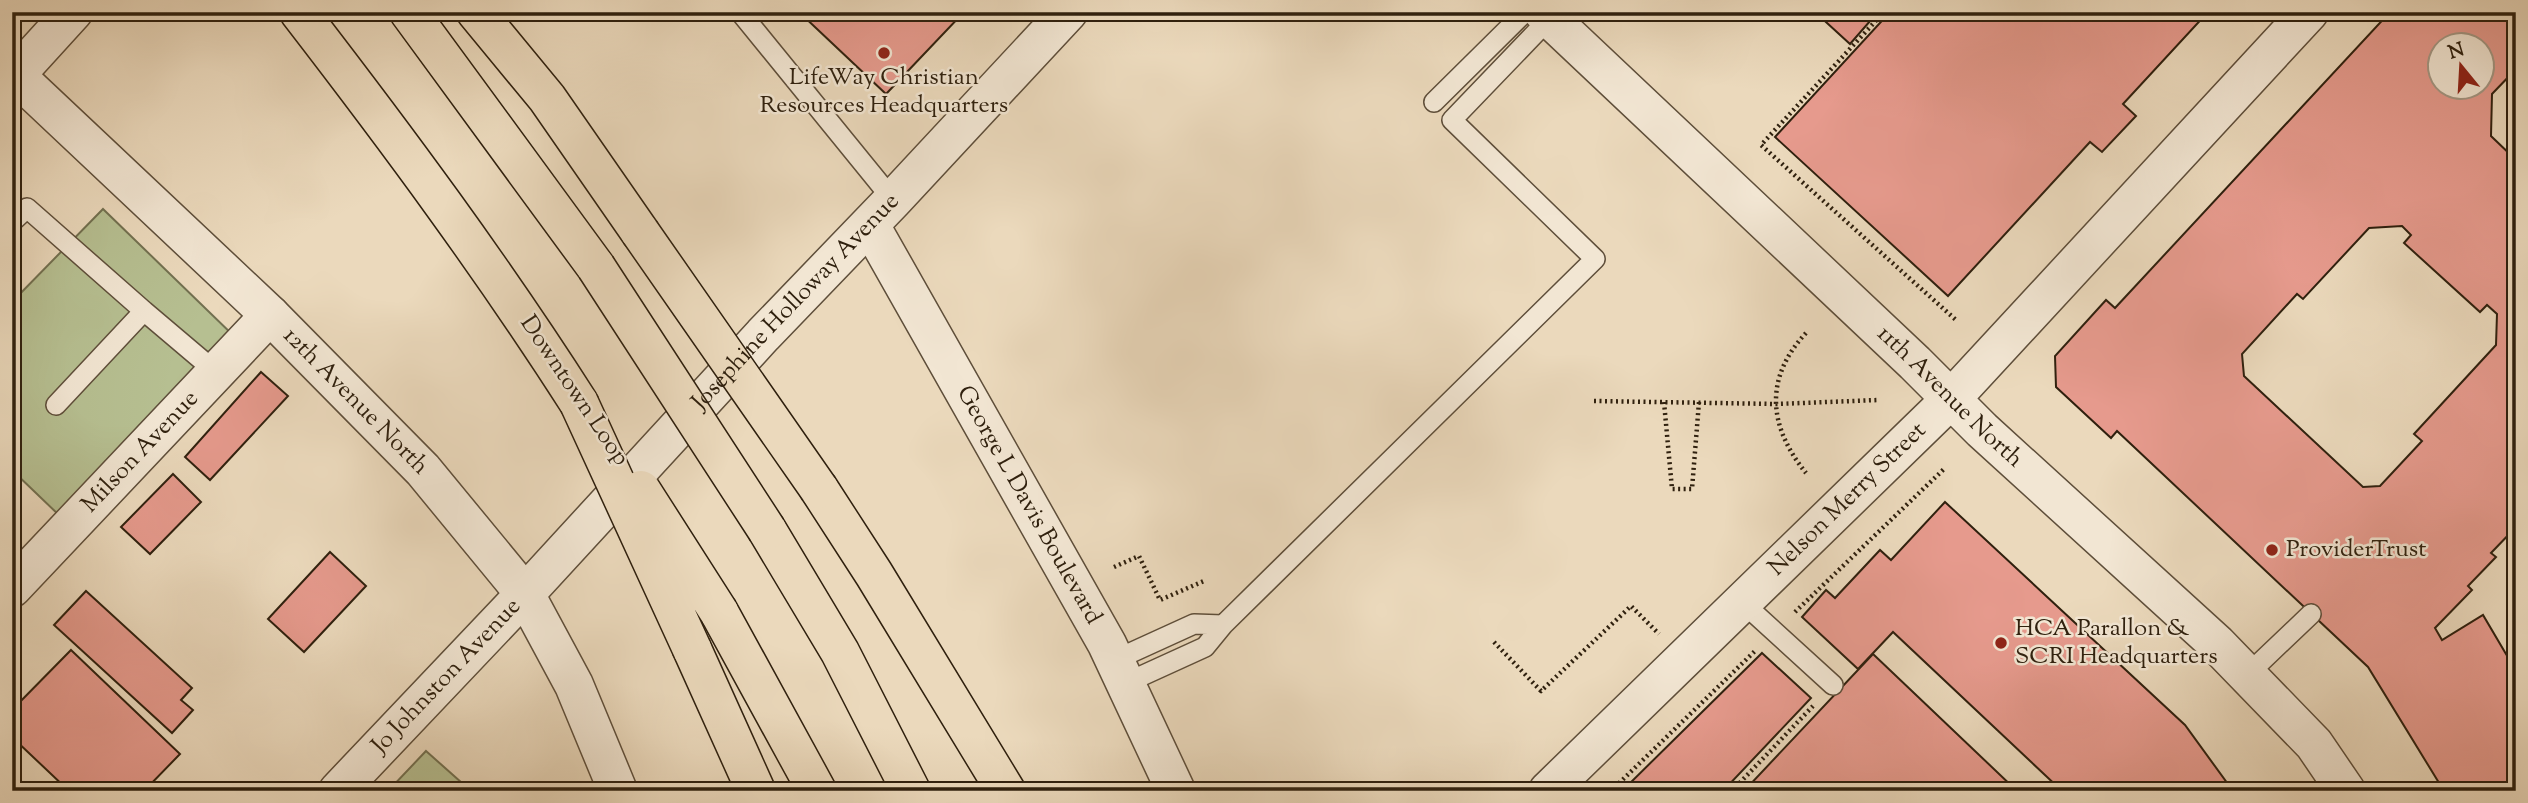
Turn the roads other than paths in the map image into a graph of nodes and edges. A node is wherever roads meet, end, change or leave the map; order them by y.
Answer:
1 (73, 12) edge
2 (299, 12) edge
3 (410, 12) edge
4 (476, 12) edge
5 (740, 12) edge
6 (1068, 12) edge
7 (2309, 12) edge
8 (1539, 14) edge
9 (13, 76) edge
10 (1434, 102) dead end
11 (881, 213) junction
12 (12, 222) edge
13 (144, 311) junction
14 (270, 315) junction
15 (216, 372) junction
16 (1951, 399) junction
17 (579, 403) junction
18 (56, 405) dead end
19 (12, 588) edge
20 (525, 594) junction
21 (1742, 602) junction
22 (2311, 614) dead end
23 (1120, 671) junction
24 (2247, 675) junction
25 (1833, 685) road end
26 (338, 791) edge
27 (618, 791) edge
28 (756, 791) edge
29 (817, 791) edge
30 (911, 791) edge
31 (1006, 791) edge
32 (1176, 791) edge
33 (1548, 791) edge
34 (2346, 791) edge

1 - 9 street
2 - 17 highway, Downtown Loop
3 - 30 highway, bridge
4 - 31 highway, bridge
5 - 11 lane
6 - 11 street, Josephine Holloway Avenue
7 - 16 street, Nelson Merry Street
8 - 10 lane
8 - 16 street, 11th Avenue North
8 - 23 lane
9 - 14 street, 12th Avenue North
11 - 20 street, Josephine Holloway Avenue
11 - 23 street, George L Davis Boulevard
12 - 13 lane
13 - 15 lane
13 - 18 lane
14 - 15 street, Milson Avenue
14 - 20 street, 12th Avenue North
15 - 19 street, Milson Avenue
16 - 21 street, Nelson Merry Street
16 - 24 street, 11th Avenue North
17 - 28 highway, bridge
17 - 29 highway, Downtown Loop, bridge
20 - 26 street, Jo Johnston Avenue
20 - 27 street, 12th Avenue North
21 - 25 lane
21 - 33 street, Nelson Merry Street
22 - 24 lane
23 - 32 street, George L Davis Boulevard
24 - 34 street, 11th Avenue North

